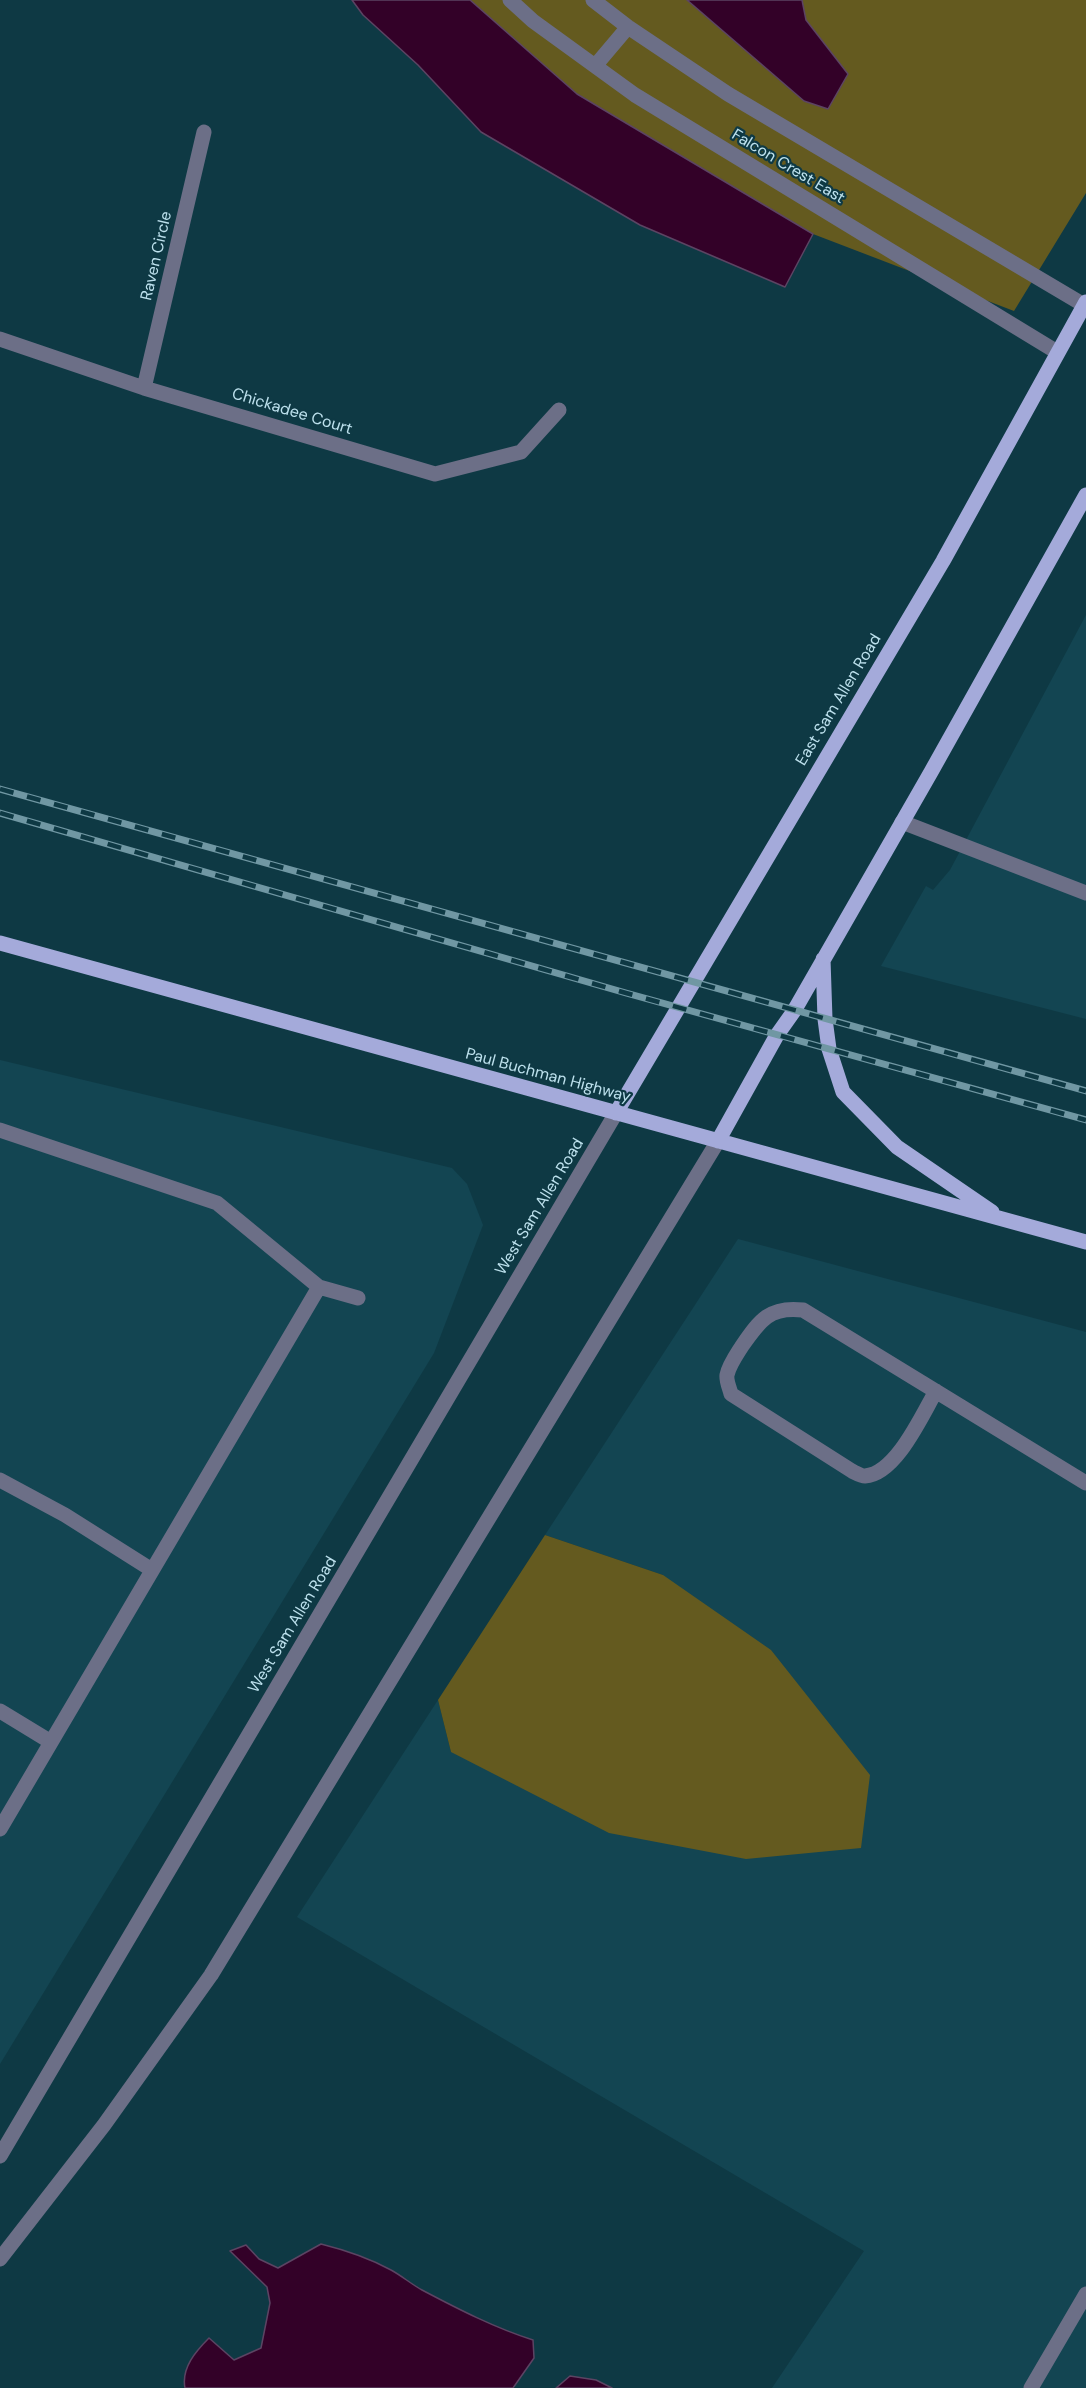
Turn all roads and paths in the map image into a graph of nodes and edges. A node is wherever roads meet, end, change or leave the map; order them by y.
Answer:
1 (510, 0) edge
2 (593, 0) edge
3 (628, 27) junction
4 (595, 66) junction
5 (204, 132) dead end
6 (1085, 303) edge
7 (0, 339) edge
8 (1057, 352) junction
9 (144, 388) junction
10 (560, 410) dead end
11 (1086, 495) edge
12 (902, 822) junction
13 (1086, 893) edge
14 (0, 943) edge
15 (823, 959) junction
16 (616, 1113) junction
17 (0, 1130) edge
18 (718, 1142) junction
19 (1004, 1220) junction
20 (1086, 1242) edge
21 (320, 1287) junction
22 (358, 1299) dead end
23 (936, 1391) junction
24 (0, 1480) edge
25 (1086, 1483) edge
26 (152, 1570) junction
27 (0, 1711) edge
28 (51, 1742) junction
29 (0, 1829) edge
30 (6, 2131) edge
31 (0, 2156) edge
32 (0, 2259) edge
33 (1086, 2294) edge
34 (1031, 2388) edge

1 - 4 street, Falcon Crest East
2 - 3 street, Falcon Crest East
3 - 4 street
3 - 6 street, Falcon Crest East
4 - 8 street, Falcon Crest East
5 - 9 street, Raven Circle
6 - 8 main road, East Sam Allen Road
7 - 9 street, Chickadee Court
8 - 16 main road, East Sam Allen Road
9 - 10 street, Chickadee Court
11 - 12 main road
12 - 13 street
12 - 15 main road
14 - 16 main road, Paul Buchman Highway
15 - 18 main road
15 - 19 main road
16 - 18 main road, Paul Buchman Highway
16 - 30 street, West Sam Allen Road
17 - 21 street
18 - 19 main road, Paul Buchman Highway
18 - 32 street
19 - 20 main road, Paul Buchman Highway
21 - 22 street
21 - 26 street
23 - 23 street
23 - 25 street
24 - 26 street
26 - 28 street
27 - 28 street
28 - 29 street
30 - 31 street, West Sam Allen Road
33 - 34 street

